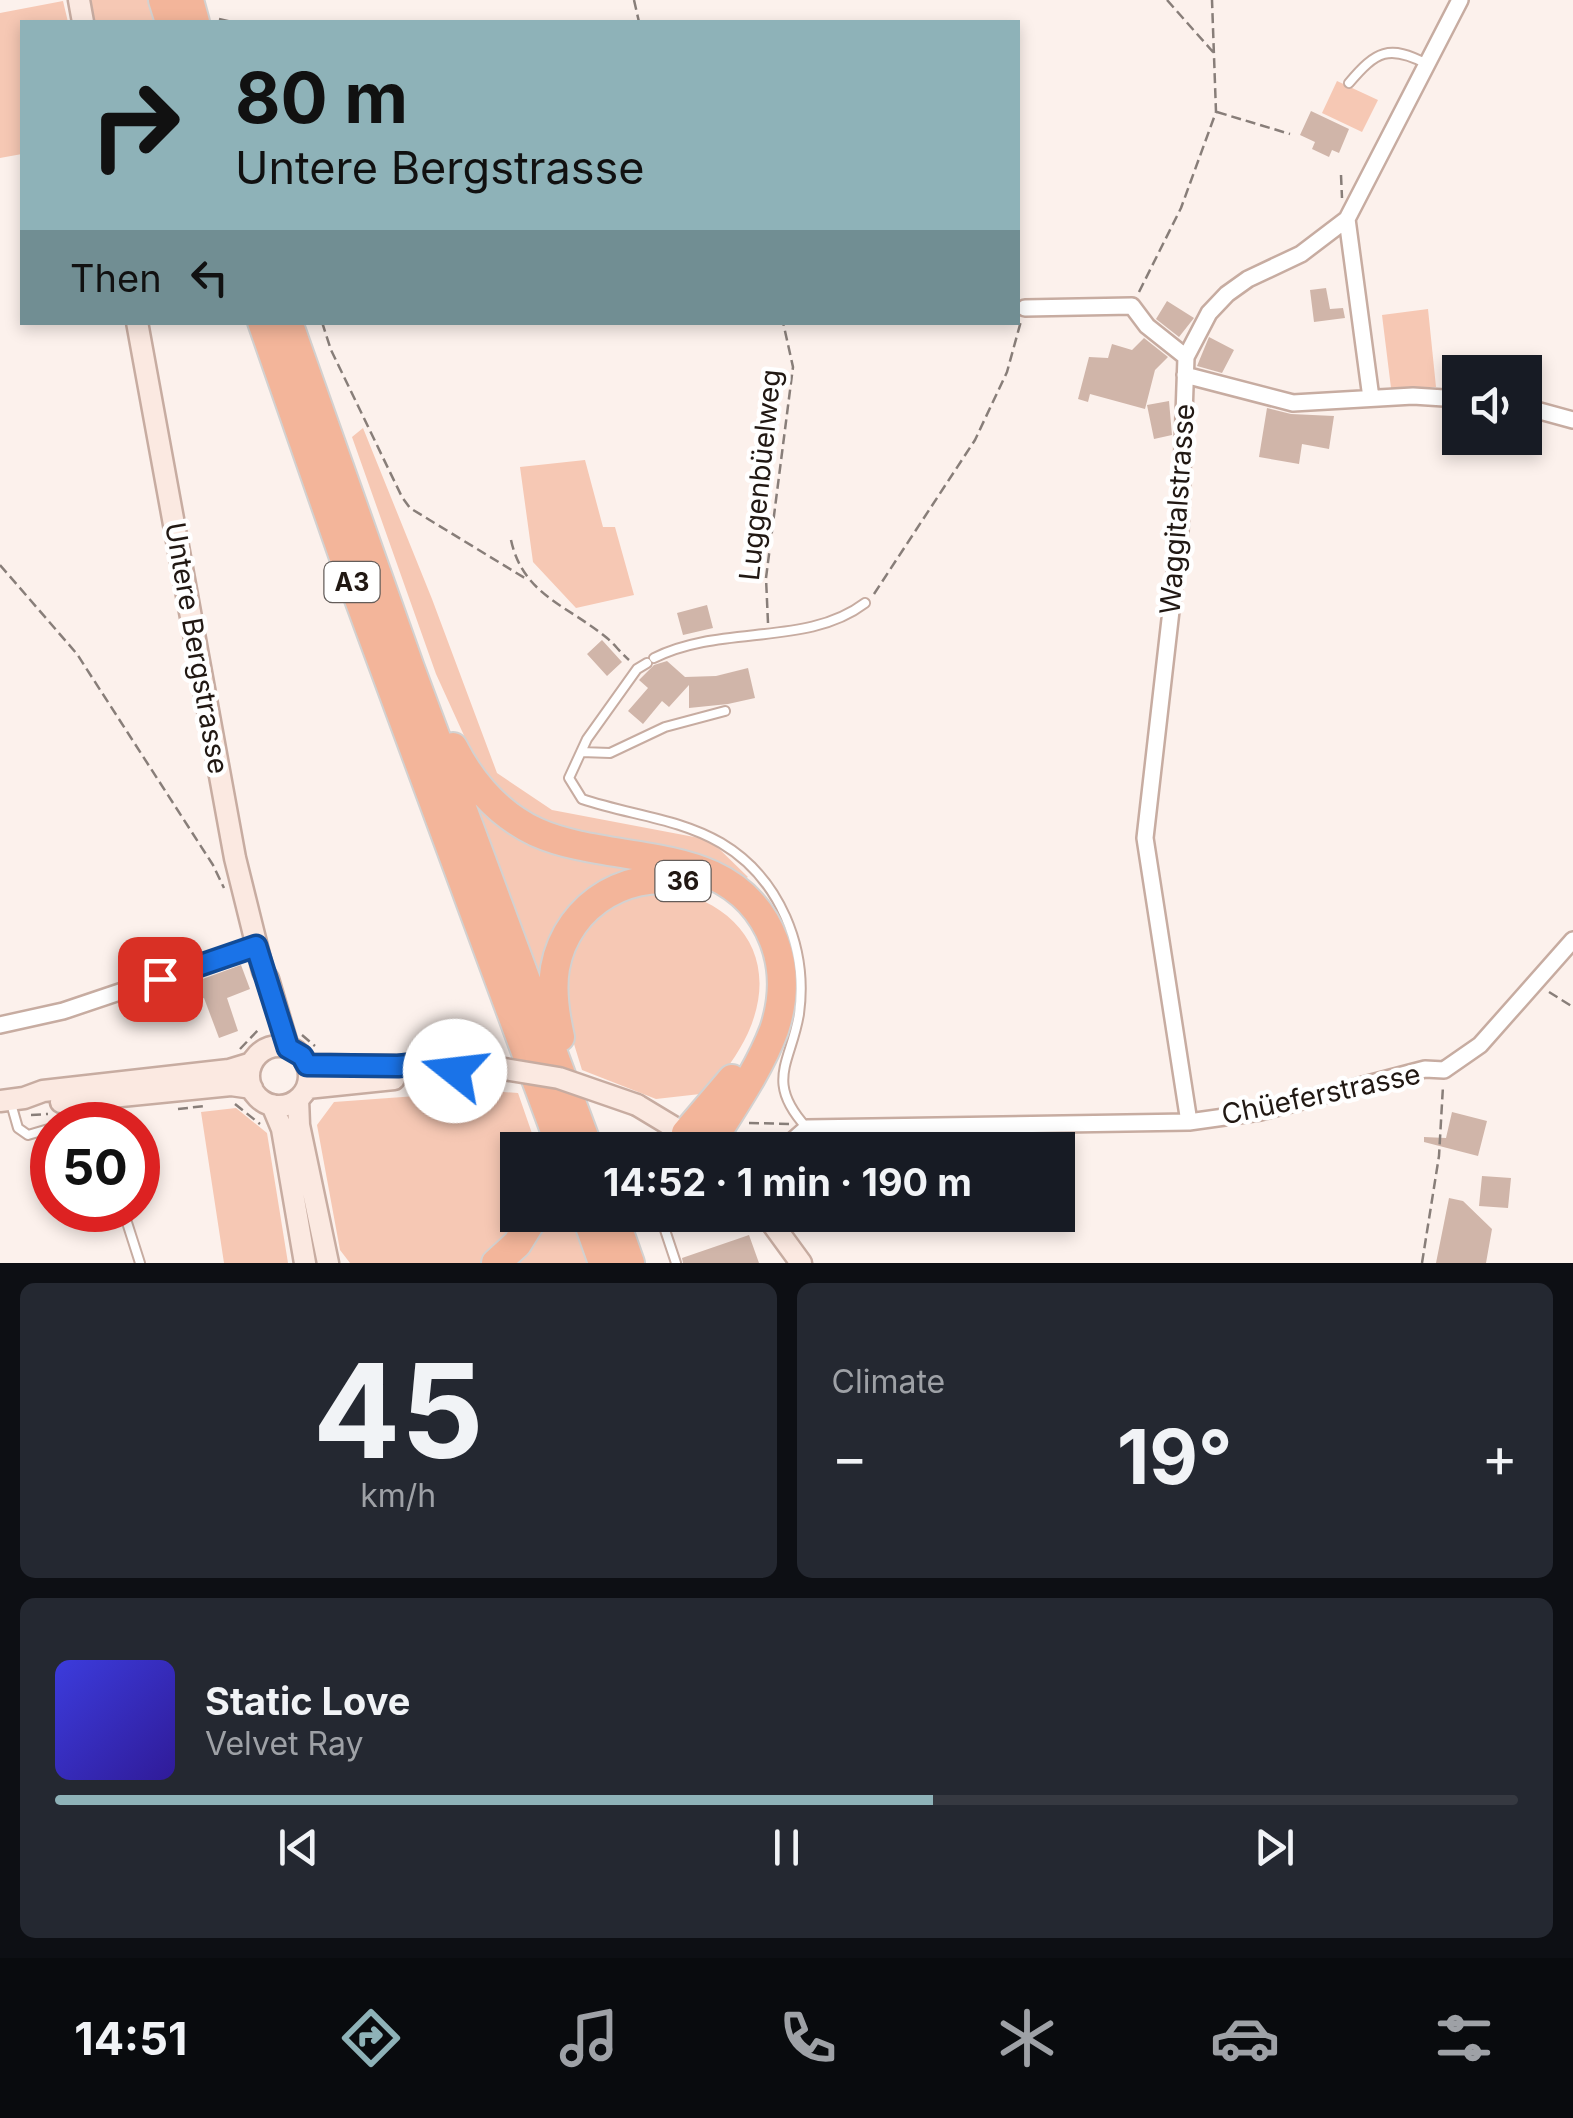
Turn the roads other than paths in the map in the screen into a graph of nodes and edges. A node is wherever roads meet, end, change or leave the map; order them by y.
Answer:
1 (189, 0) edge
2 (1460, 0) edge
3 (206, 20) edge
4 (1427, 64) junction
5 (1349, 82) dead end
6 (1347, 219) junction
7 (1024, 308) road end
8 (138, 325) edge
9 (263, 325) edge
10 (289, 325) edge
11 (1186, 366) junction
12 (1371, 398) junction
13 (1442, 398) edge
14 (1542, 412) edge
15 (1573, 420) edge
16 (866, 603) road end
17 (410, 668) junction
18 (725, 712) dead end
19 (581, 752) junction
20 (480, 929) junction
21 (1573, 940) edge
22 (256, 946) junction
23 (263, 971) junction
24 (0, 1025) edge
25 (291, 1038) junction
26 (258, 1056) junction
27 (316, 1059) junction
28 (464, 1067) junction
29 (252, 1088) junction
30 (302, 1094) junction
31 (12, 1104) edge
32 (272, 1105) junction
33 (575, 1112) junction
34 (1189, 1122) junction
35 (807, 1128) junction
36 (540, 1132) edge
37 (555, 1132) edge
38 (582, 1132) edge
39 (681, 1132) edge
40 (705, 1132) edge
41 (708, 1132) edge
42 (802, 1132) edge
43 (30, 1135) edge
44 (130, 1232) edge
45 (524, 1232) edge
46 (592, 1232) edge
47 (618, 1232) edge
48 (666, 1232) edge
49 (777, 1232) edge
50 (783, 1241) junction
51 (140, 1263) edge
52 (305, 1263) edge
53 (328, 1263) edge
54 (496, 1263) edge
55 (603, 1263) edge
56 (630, 1263) edge
57 (676, 1263) edge
58 (789, 1263) edge
59 (801, 1263) edge

1 - 3 highway
2 - 4 street, Waggitalstrasse
4 - 5 lane
4 - 6 street, Waggitalstrasse
6 - 11 street, Waggitalstrasse
6 - 12 street
7 - 11 street
8 - 22 main road, Untere Bergstrasse
9 - 20 highway, A3
10 - 17 highway, A3
11 - 12 street
11 - 34 street, Waggitalstrasse
12 - 13 street
14 - 15 street
16 - 19 lane
17 - 33 highway, A3
17 - 41 highway
18 - 19 lane
19 - 35 lane
20 - 36 highway
20 - 37 highway, A3
21 - 34 street, Chüeferstrasse
22 - 23 main road, Untere Bergstrasse
22 - 24 street
23 - 25 main road, Untere Bergstrasse
23 - 26 main road, Untere Bergstrasse
25 - 26 main road
25 - 27 main road
26 - 29 main road, Untere Bergstrasse
26 - 31 main road
27 - 28 main road
27 - 30 main road
28 - 30 main road
28 - 39 main road, bridge
29 - 31 main road
29 - 32 main road
30 - 32 main road
30 - 53 main road
31 - 43 lane
32 - 52 main road
33 - 38 highway, A3
33 - 40 highway, 36
34 - 35 street, Chüeferstrasse
35 - 42 street
44 - 51 lane
45 - 54 highway
46 - 55 highway
47 - 56 highway
48 - 57 lane
49 - 50 main road
50 - 58 main road
50 - 59 main road

